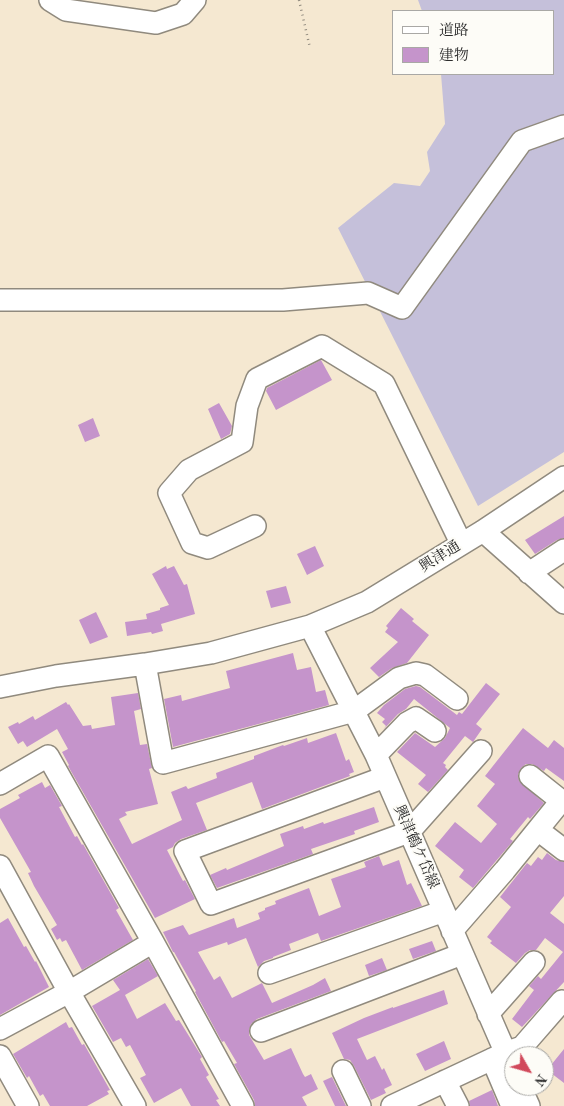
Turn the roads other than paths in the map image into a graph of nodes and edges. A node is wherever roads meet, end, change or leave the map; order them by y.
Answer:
1 (50, 0) edge
2 (194, 0) edge
3 (564, 126) edge
4 (0, 300) edge
5 (564, 477) edge
6 (255, 526) dead end
7 (483, 531) junction
8 (461, 543) junction
9 (564, 550) edge
10 (529, 573) junction
11 (564, 603) edge
12 (310, 626) junction
13 (145, 664) junction
14 (0, 687) edge
15 (457, 700) dead end
16 (354, 711) junction
17 (435, 731) dead end
18 (482, 751) dead end
19 (376, 756) junction
20 (530, 776) dead end
21 (385, 777) junction
22 (0, 784) edge
23 (563, 802) edge
24 (538, 830) junction
25 (409, 832) junction
26 (564, 850) edge
27 (0, 866) edge
28 (444, 911) junction
29 (452, 931) junction
30 (153, 942) junction
31 (462, 954) junction
32 (534, 962) dead end
33 (269, 974) dead end
34 (69, 992) junction
35 (562, 1001) dead end
36 (488, 1014) junction
37 (0, 1029) edge
38 (261, 1031) dead end
39 (523, 1046) edge
40 (0, 1056) edge
41 (504, 1061) edge
42 (343, 1071) dead end
43 (445, 1082) junction
44 (28, 1106) edge
45 (134, 1106) edge
46 (243, 1106) edge
47 (360, 1106) edge
48 (392, 1106) edge
49 (458, 1106) edge

1 - 2 street
3 - 4 street
5 - 7 street, 興津通
6 - 8 street
7 - 8 street, 興津通
7 - 10 street
8 - 12 street, 興津通
9 - 10 street
10 - 11 street
12 - 13 street, 興津通
12 - 16 street, 興津鶴ケ岱線
13 - 14 street, 興津通
13 - 16 street
15 - 16 street
16 - 19 street, 興津鶴ケ岱線
17 - 19 street
18 - 25 street
19 - 21 street, 興津鶴ケ岱線
20 - 23 street
21 - 25 street, 興津鶴ケ岱線
21 - 25 street
22 - 30 street
23 - 24 street
24 - 26 street
24 - 29 street
25 - 28 street, 興津鶴ケ岱線
27 - 34 street
28 - 29 street, 興津鶴ケ岱線
28 - 33 street
29 - 31 street, 興津鶴ケ岱線
30 - 34 street
30 - 46 street
31 - 36 street, 興津鶴ケ岱線
31 - 38 street
32 - 36 street
34 - 37 street
34 - 45 street
35 - 39 street
36 - 41 street, 興津鶴ケ岱線
40 - 44 street
41 - 43 street
42 - 47 street
43 - 48 street
43 - 49 street

